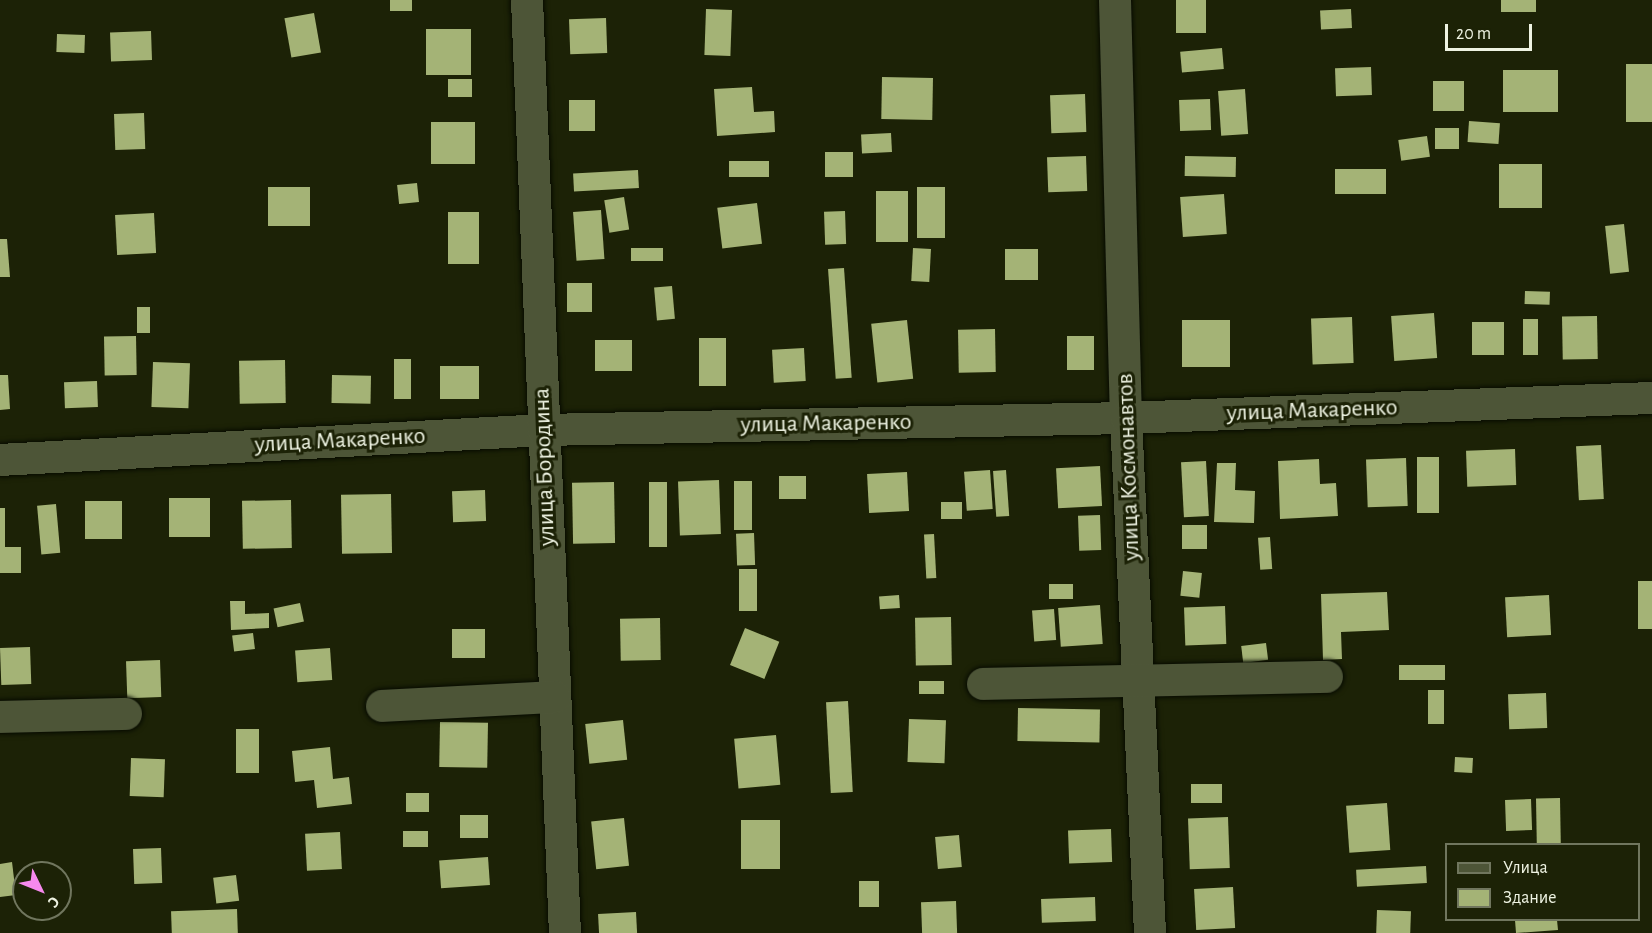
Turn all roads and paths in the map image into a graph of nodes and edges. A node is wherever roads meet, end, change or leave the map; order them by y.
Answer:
1 (527, 0) edge
2 (1115, 0) edge
3 (1652, 399) edge
4 (1126, 418) junction
5 (543, 430) junction
6 (0, 460) edge
7 (1327, 677) dead end
8 (1138, 680) junction
9 (983, 684) dead end
10 (555, 697) junction
11 (382, 706) dead end
12 (126, 714) dead end
13 (0, 717) edge
14 (565, 933) edge
15 (1150, 933) edge

1 - 5 street, улица Бородина
2 - 4 street, улица Космонавтов
3 - 4 street, улица Макаренко
4 - 5 street, улица Макаренко
4 - 8 street, улица Космонавтов
5 - 6 street, улица Макаренко
5 - 10 street, улица Бородина
7 - 8 street
8 - 9 street
8 - 15 street, улица Космонавтов
10 - 11 street
10 - 14 street, улица Бородина
12 - 13 street

